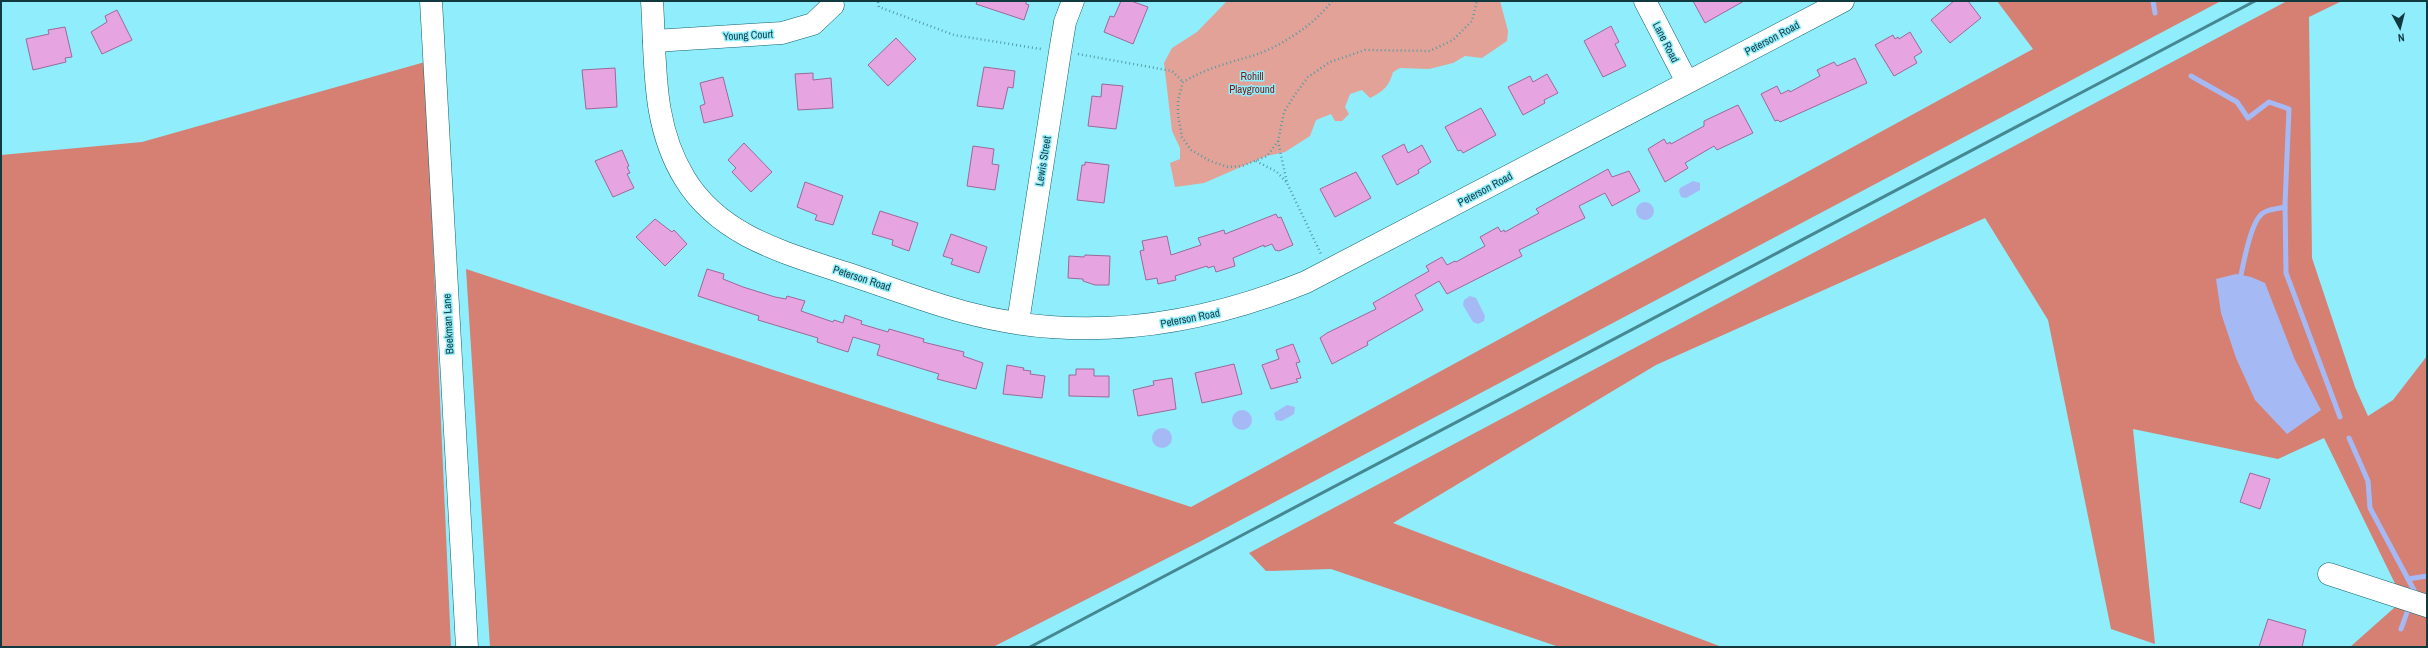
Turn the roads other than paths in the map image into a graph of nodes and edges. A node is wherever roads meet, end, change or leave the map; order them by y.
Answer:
1 (430, 1) edge
2 (652, 1) edge
3 (1073, 1) edge
4 (1645, 1) edge
5 (1843, 1) edge
6 (833, 5) dead end
7 (654, 41) junction
8 (1687, 82) junction
9 (1018, 322) junction
10 (2329, 574) dead end
11 (2427, 606) edge
12 (467, 647) edge

1 - 12 street, Beekman Lane
2 - 7 street, Peterson Road
3 - 9 street, Lewis Street
4 - 8 street, Lane Road
5 - 8 street, Peterson Road
6 - 7 street, Young Court
7 - 9 street, Peterson Road
8 - 9 street, Peterson Road
10 - 11 street

